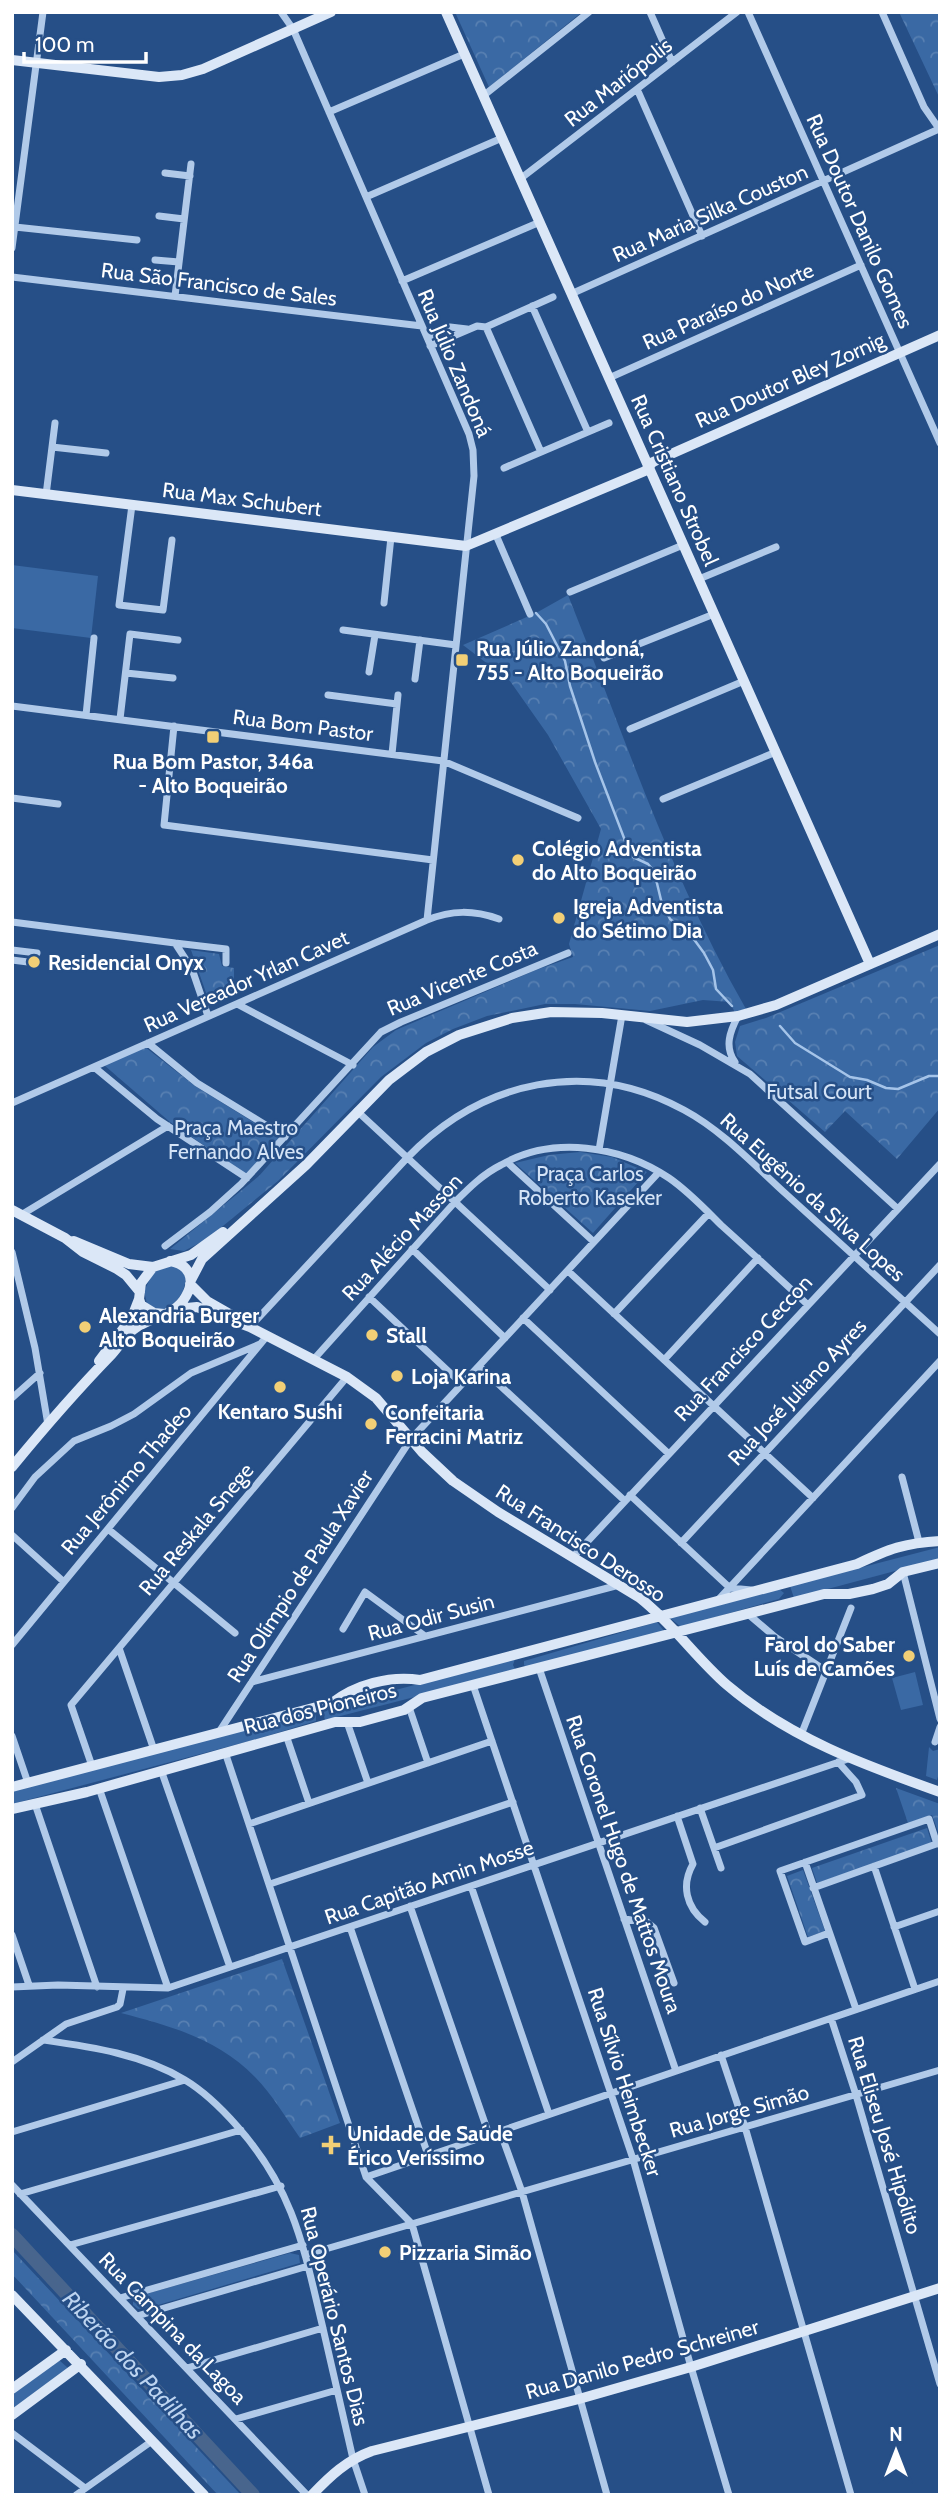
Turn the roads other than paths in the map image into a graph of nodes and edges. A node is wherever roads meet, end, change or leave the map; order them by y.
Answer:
1 (43, 12) edge
2 (281, 12) edge
3 (331, 12) edge
4 (446, 12) edge
5 (589, 12) edge
6 (650, 12) edge
7 (737, 12) edge
8 (748, 12) edge
9 (882, 12) edge
10 (293, 29) junction
11 (464, 54) junction
12 (12, 60) edge
13 (672, 62) junction
14 (37, 63) junction
15 (636, 89) junction
16 (483, 96) junction
17 (329, 113) junction
18 (939, 130) edge
19 (502, 138) junction
20 (191, 164) dead end
21 (165, 173) dead end
22 (190, 176) junction
23 (520, 179) junction
24 (823, 181) junction
25 (366, 197) junction
26 (159, 216) dead end
27 (184, 219) junction
28 (540, 222) junction
29 (15, 227) junction
30 (702, 236) junction
31 (136, 240) dead end
32 (12, 248) edge
33 (155, 260) dead end
34 (179, 262) junction
35 (861, 265) junction
36 (12, 277) edge
37 (402, 281) junction
38 (571, 294) junction
39 (174, 296) junction
40 (552, 297) dead end
41 (532, 306) junction
42 (422, 326) junction
43 (485, 327) junction
44 (468, 329) junction
45 (940, 335) edge
46 (426, 337) junction
47 (430, 346) junction
48 (899, 352) junction
49 (609, 378) junction
50 (55, 423) dead end
51 (609, 423) dead end
52 (588, 432) junction
53 (939, 440) edge
54 (52, 447) junction
55 (541, 452) junction
56 (106, 453) dead end
57 (649, 467) junction
58 (503, 468) dead end
59 (12, 491) edge
60 (46, 495) junction
61 (132, 505) junction
62 (496, 535) junction
63 (391, 537) junction
64 (172, 540) dead end
65 (683, 545) junction
66 (466, 546) junction
67 (776, 547) dead end
68 (699, 579) junction
69 (570, 592) dead end
70 (384, 603) dead end
71 (530, 614) dead end
72 (714, 614) junction
73 (343, 630) dead end
74 (375, 635) junction
75 (94, 638) dead end
76 (178, 640) dead end
77 (420, 640) junction
78 (456, 645) junction
79 (604, 659) dead end
80 (369, 672) dead end
81 (126, 673) junction
82 (173, 678) dead end
83 (415, 679) dead end
84 (744, 681) junction
85 (328, 695) dead end
86 (398, 695) dead end
87 (397, 704) junction
88 (12, 706) edge
89 (86, 715) junction
90 (120, 719) junction
91 (174, 726) junction
92 (630, 729) dead end
93 (776, 752) junction
94 (392, 754) junction
95 (443, 761) junction
96 (12, 798) edge
97 (663, 799) dead end
98 (58, 804) dead end
99 (578, 818) dead end
100 (433, 860) junction
101 (499, 919) dead end
102 (426, 920) junction
103 (12, 922) edge
104 (940, 934) edge
105 (175, 943) junction
106 (12, 950) edge
107 (37, 953) dead end
108 (568, 953) dead end
109 (12, 960) edge
110 (36, 963) dead end
111 (226, 963) dead end
112 (870, 964) junction
113 (237, 1004) junction
114 (622, 1015) junction
115 (208, 1016) junction
116 (738, 1016) junction
117 (640, 1018) junction
118 (148, 1043) junction
119 (353, 1065) junction
120 (738, 1066) junction
121 (94, 1067) junction
122 (610, 1085) junction
123 (12, 1103) edge
124 (357, 1111) junction
125 (168, 1126) junction
126 (285, 1137) junction
127 (599, 1150) junction
128 (407, 1158) junction
129 (507, 1162) junction
130 (940, 1164) edge
131 (659, 1172) junction
132 (247, 1178) junction
133 (455, 1202) junction
134 (263, 1203) junction
135 (898, 1209) junction
136 (17, 1212) edge
137 (709, 1213) junction
138 (65, 1238) junction
139 (594, 1242) junction
140 (165, 1246) dead end
141 (412, 1249) junction
142 (12, 1252) edge
143 (854, 1256) junction
144 (758, 1258) junction
145 (170, 1261) junction
146 (940, 1265) edge
147 (153, 1267) junction
148 (568, 1271) junction
149 (191, 1282) junction
150 (550, 1290) junction
151 (139, 1296) junction
152 (369, 1297) junction
153 (905, 1302) junction
154 (808, 1305) junction
155 (176, 1309) junction
156 (164, 1314) junction
157 (614, 1314) junction
158 (523, 1318) junction
159 (250, 1327) junction
160 (940, 1334) edge
161 (505, 1338) junction
162 (264, 1340) junction
163 (314, 1359) junction
164 (664, 1360) junction
165 (940, 1361) edge
166 (479, 1366) junction
167 (40, 1373) junction
168 (92, 1373) junction
169 (347, 1377) junction
170 (462, 1384) junction
171 (12, 1398) edge
172 (713, 1406) junction
173 (48, 1424) junction
174 (411, 1439) junction
175 (764, 1453) junction
176 (669, 1454) junction
177 (12, 1467) edge
178 (902, 1477) dead end
179 (627, 1498) junction
180 (813, 1498) junction
181 (12, 1508) edge
182 (108, 1529) junction
183 (12, 1535) edge
184 (940, 1541) edge
185 (919, 1542) junction
186 (681, 1543) junction
187 (573, 1557) junction
188 (940, 1563) edge
189 (903, 1572) junction
190 (64, 1582) junction
191 (174, 1583) junction
192 (782, 1584) junction
193 (619, 1585) junction
194 (730, 1588) junction
195 (759, 1590) junction
196 (717, 1601) junction
197 (786, 1604) junction
198 (769, 1608) junction
199 (852, 1608) dead end
200 (748, 1614) junction
201 (661, 1616) junction
202 (343, 1629) dead end
203 (767, 1630) junction
204 (676, 1632) junction
205 (235, 1633) dead end
206 (425, 1636) junction
207 (12, 1645) edge
208 (118, 1648) junction
209 (522, 1652) junction
210 (539, 1668) junction
211 (826, 1671) junction
212 (524, 1672) junction
213 (252, 1682) junction
214 (473, 1685) junction
215 (409, 1707) junction
216 (311, 1708) junction
217 (940, 1719) edge
218 (347, 1722) junction
219 (317, 1727) junction
220 (940, 1727) edge
221 (219, 1732) junction
222 (286, 1735) junction
223 (801, 1735) junction
224 (12, 1736) edge
225 (492, 1741) junction
226 (935, 1742) dead end
227 (154, 1749) junction
228 (225, 1752) junction
229 (843, 1760) junction
230 (428, 1763) junction
231 (92, 1766) junction
232 (161, 1770) junction
233 (28, 1783) junction
234 (368, 1783) junction
235 (12, 1787) edge
236 (99, 1788) junction
237 (940, 1792) edge
238 (513, 1801) junction
239 (309, 1803) junction
240 (35, 1804) junction
241 (701, 1808) junction
242 (12, 1809) edge
243 (677, 1816) junction
244 (249, 1824) junction
245 (598, 1843) junction
246 (939, 1843) edge
247 (714, 1848) junction
248 (805, 1863) junction
249 (534, 1865) junction
250 (874, 1866) junction
251 (721, 1868) dead end
252 (270, 1884) junction
253 (471, 1886) junction
254 (814, 1888) junction
255 (410, 1906) junction
256 (940, 1911) edge
257 (624, 1919) junction
258 (705, 1922) dead end
259 (350, 1927) junction
260 (894, 1927) junction
261 (829, 1933) junction
262 (12, 1935) edge
263 (291, 1947) junction
264 (230, 1967) junction
265 (940, 1981) edge
266 (674, 1983) dead end
267 (29, 1985) junction
268 (12, 1987) edge
269 (97, 1987) junction
270 (168, 1988) junction
271 (122, 1989) junction
272 (915, 1989) junction
273 (856, 2009) junction
274 (831, 2018) junction
275 (43, 2040) junction
276 (722, 2055) junction
277 (12, 2062) edge
278 (940, 2070) edge
279 (676, 2071) junction
280 (185, 2080) junction
281 (611, 2093) junction
282 (856, 2095) junction
283 (549, 2114) junction
284 (745, 2127) junction
285 (241, 2130) junction
286 (500, 2131) junction
287 (12, 2132) edge
288 (489, 2134) junction
289 (428, 2155) junction
290 (634, 2160) junction
291 (366, 2176) junction
292 (12, 2185) edge
293 (281, 2186) junction
294 (522, 2192) junction
295 (20, 2194) junction
296 (412, 2224) junction
297 (69, 2245) junction
298 (303, 2245) junction
299 (305, 2255) junction
300 (308, 2266) junction
301 (940, 2288) edge
302 (914, 2295) junction
303 (120, 2298) junction
304 (15, 2302) edge
305 (137, 2316) junction
306 (323, 2328) junction
307 (804, 2332) junction
308 (66, 2350) junction
309 (81, 2364) junction
310 (691, 2367) junction
311 (187, 2368) junction
312 (940, 2384) edge
313 (12, 2389) edge
314 (337, 2390) junction
315 (579, 2399) junction
316 (12, 2415) edge
317 (236, 2419) junction
318 (469, 2427) junction
319 (12, 2433) edge
320 (152, 2441) junction
321 (353, 2459) junction
322 (85, 2488) junction
323 (202, 2494) edge
324 (76, 2495) edge
325 (310, 2495) edge
326 (365, 2495) edge
327 (489, 2495) edge
328 (607, 2495) edge
329 (729, 2495) edge
330 (851, 2495) edge

1 - 14 street
2 - 10 street, Rua Júlio Zandoná
3 - 10 main road
4 - 11 main road, Rua Cristiano Strobel
5 - 16 street
6 - 13 street
7 - 13 street, Rua Mariópolis
8 - 24 street, Rua Doutor Danilo Gomes
9 - 18 street
10 - 14 main road
10 - 17 street, Rua Júlio Zandoná
11 - 16 main road, Rua Cristiano Strobel
11 - 17 street
12 - 14 main road
13 - 15 street, Rua Mariópolis
14 - 29 street
15 - 23 street, Rua Mariópolis
15 - 30 street
16 - 19 main road, Rua Cristiano Strobel
17 - 25 street, Rua Júlio Zandoná
18 - 24 street, Rua Maria Silka Couston
19 - 23 main road, Rua Cristiano Strobel
19 - 25 street
20 - 22 street
21 - 22 street
22 - 27 street
23 - 28 main road, Rua Cristiano Strobel
24 - 30 street, Rua Maria Silka Couston
24 - 35 street, Rua Doutor Danilo Gomes
25 - 37 street, Rua Júlio Zandoná
26 - 27 street
27 - 34 street
28 - 37 street
28 - 38 main road, Rua Cristiano Strobel
29 - 31 street
29 - 32 street
30 - 38 street, Rua Maria Silka Couston
33 - 34 street
34 - 39 street
35 - 48 street, Rua Doutor Danilo Gomes
35 - 49 street, Rua Paraíso do Norte
36 - 39 street, Rua São Francisco de Sales
37 - 42 street, Rua Júlio Zandoná
38 - 49 main road, Rua Cristiano Strobel
39 - 42 street, Rua São Francisco de Sales
40 - 41 street
41 - 43 street
41 - 52 street
42 - 46 street, Rua Júlio Zandoná
43 - 44 street
43 - 55 street
44 - 46 street
44 - 47 street
45 - 48 main road, Rua Doutor Bley Zornig
46 - 47 street, Rua Júlio Zandoná
47 - 66 street, Rua Júlio Zandoná
48 - 53 street, Rua Doutor Danilo Gomes
48 - 57 main road, Rua Doutor Bley Zornig
49 - 57 main road, Rua Cristiano Strobel
50 - 54 street
51 - 52 street
52 - 55 street
54 - 56 street
54 - 60 street
55 - 58 street
57 - 62 main road, Rua Doutor Bley Zornig
57 - 65 main road, Rua Cristiano Strobel
59 - 60 main road, Rua Max Schubert
60 - 61 main road, Rua Max Schubert
61 - 63 main road, Rua Max Schubert
61 - 64 street
62 - 66 main road, Rua Doutor Bley Zornig
62 - 71 street
63 - 66 main road, Rua Max Schubert
63 - 70 street
65 - 68 main road, Rua Cristiano Strobel
65 - 69 street
66 - 78 street, Rua Júlio Zandoná
67 - 68 street
68 - 72 main road, Rua Cristiano Strobel
72 - 79 street
72 - 84 main road, Rua Cristiano Strobel
73 - 74 street
74 - 77 street
74 - 80 street
75 - 89 street
76 - 81 street
77 - 78 street
77 - 83 street
78 - 95 street, Rua Júlio Zandoná
81 - 82 street
81 - 90 street
84 - 92 street
84 - 93 main road, Rua Cristiano Strobel
85 - 87 street
86 - 87 street
87 - 94 street
88 - 89 street, Rua Bom Pastor
89 - 90 street, Rua Bom Pastor
90 - 91 street, Rua Bom Pastor
91 - 94 street, Rua Bom Pastor
91 - 100 street
93 - 97 street
93 - 112 main road, Rua Cristiano Strobel
94 - 95 street, Rua Bom Pastor
95 - 99 street, Rua Bom Pastor
95 - 100 street, Rua Júlio Zandoná
96 - 98 street
100 - 102 street, Rua Júlio Zandoná
101 - 102 street, Rua Vereador Yrlan Cavet
102 - 113 street, Rua Vereador Yrlan Cavet
103 - 105 street
104 - 112 main road
105 - 111 street
105 - 115 street
106 - 107 street
108 - 119 street, Rua Vicente Costa
109 - 110 street
112 - 116 main road
113 - 115 street, Rua Vereador Yrlan Cavet
113 - 119 street
114 - 117 main road
114 - 122 street
114 - 124 main road
115 - 118 street, Rua Vereador Yrlan Cavet
116 - 117 main road
116 - 120 street
117 - 120 street
118 - 121 street, Rua Vereador Yrlan Cavet
118 - 126 street
119 - 126 street, Rua Vicente Costa
120 - 135 street
121 - 123 street, Rua Vereador Yrlan Cavet
121 - 125 street
122 - 127 street
122 - 128 street, Rua Eugênio da Silva Lopes
122 - 143 street, Rua Eugênio da Silva Lopes
124 - 128 street
124 - 134 main road
125 - 132 street
125 - 136 street
126 - 132 street, Rua Vicente Costa
127 - 129 street, Rua Alécio Masson
127 - 131 street, Rua Alécio Masson
128 - 133 street
128 - 159 street, Rua Eugênio da Silva Lopes
129 - 133 street, Rua Alécio Masson
129 - 139 street
130 - 135 street, Rua Francisco Ceccon
131 - 137 street, Rua Alécio Masson
131 - 139 street, Rua Olímpio de Paula Xavier
132 - 140 street, Rua Vicente Costa
133 - 141 street, Rua Alécio Masson
133 - 150 street
134 - 145 main road
134 - 149 main road
135 - 143 street, Rua Francisco Ceccon
136 - 138 main road
137 - 144 street, Rua Alécio Masson
137 - 157 street
138 - 147 main road
138 - 151 main road
139 - 148 street, Rua Olímpio de Paula Xavier
141 - 152 street, Rua Alécio Masson
141 - 161 street
142 - 167 street
143 - 153 street, Rua Eugênio da Silva Lopes
143 - 154 street, Rua Francisco Ceccon
144 - 154 street, Rua Alécio Masson
144 - 164 street
145 - 147 main road
145 - 149 main road
146 - 153 street, Rua José Juliano Ayres
147 - 151 main road
148 - 150 street, Rua Olímpio de Paula Xavier
148 - 157 street
149 - 155 main road
149 - 159 main road, Rua Francisco Derosso
150 - 158 street, Rua Olímpio de Paula Xavier
151 - 156 main road
151 - 168 main road
152 - 163 street, Rua Alécio Masson
152 - 170 street
153 - 160 street, Rua Eugênio da Silva Lopes
153 - 175 street, Rua José Juliano Ayres
154 - 172 street, Rua Francisco Ceccon
155 - 156 main road
155 - 159 main road, Rua Francisco Derosso
156 - 168 main road
157 - 164 street
158 - 161 street, Rua Olímpio de Paula Xavier
158 - 176 street
159 - 162 main road, Rua Francisco Derosso
161 - 166 street, Rua Olímpio de Paula Xavier
162 - 163 main road, Rua Francisco Derosso
162 - 181 street
162 - 182 street, Rua Jerônimo Thadeo
163 - 169 main road, Rua Francisco Derosso
164 - 172 street
165 - 180 street
166 - 170 street, Rua Olímpio de Paula Xavier
166 - 179 street
167 - 171 street
167 - 173 street
168 - 173 main road
169 - 174 main road, Rua Francisco Derosso
169 - 191 street, Rua Reskala Snege
170 - 174 street, Rua Olímpio de Paula Xavier
172 - 175 street
172 - 176 street, Rua Francisco Ceccon
173 - 177 main road
174 - 187 main road, Rua Francisco Derosso
174 - 213 street, Rua Olímpio de Paula Xavier
175 - 180 street
175 - 186 street, Rua José Juliano Ayres
176 - 179 street, Rua Francisco Ceccon
178 - 185 street
179 - 186 street
179 - 187 street, Rua Francisco Ceccon
180 - 194 street
182 - 190 street, Rua Jerônimo Thadeo
182 - 191 street
183 - 190 street
184 - 185 main road, Rua dos Pioneiros
185 - 192 main road, Rua dos Pioneiros
186 - 194 street
187 - 193 main road, Rua Francisco Derosso
188 - 189 main road, Rua dos Pioneiros
189 - 197 main road, Rua dos Pioneiros
189 - 217 street
190 - 207 street, Rua Jerônimo Thadeo
191 - 205 street
191 - 208 street, Rua Reskala Snege
192 - 195 main road, Rua dos Pioneiros
192 - 197 main road
193 - 201 main road, Rua Francisco Derosso
193 - 206 street, Rua Odir Susin
194 - 195 street
194 - 196 street
195 - 196 main road, Rua dos Pioneiros
196 - 201 main road, Rua dos Pioneiros
197 - 198 main road, Rua dos Pioneiros
198 - 200 main road, Rua dos Pioneiros
198 - 203 street
199 - 211 street
200 - 203 street
200 - 204 main road, Rua dos Pioneiros
201 - 204 main road, Rua Francisco Derosso
201 - 209 main road, Rua dos Pioneiros
202 - 206 street
203 - 211 street
204 - 210 main road, Rua dos Pioneiros
204 - 223 main road, Rua Francisco Derosso
206 - 213 street, Rua Odir Susin
208 - 227 street
208 - 231 street, Rua Reskala Snege
209 - 212 main road
209 - 216 main road, Rua dos Pioneiros
210 - 212 main road, Rua dos Pioneiros
210 - 245 street, Rua Coronel Hugo de Mattos Moura
211 - 223 street
212 - 214 main road, Rua dos Pioneiros
213 - 221 street, Rua Olímpio de Paula Xavier
214 - 215 main road, Rua dos Pioneiros
214 - 225 street, Rua Sílvio Heimbecker
215 - 218 main road, Rua dos Pioneiros
215 - 230 street
216 - 219 main road
216 - 221 main road, Rua dos Pioneiros
218 - 219 main road, Rua dos Pioneiros
218 - 234 street
219 - 222 main road, Rua dos Pioneiros
220 - 226 street
221 - 227 main road, Rua dos Pioneiros
222 - 228 main road, Rua dos Pioneiros
222 - 239 street
223 - 229 main road, Rua Francisco Derosso
224 - 233 street
225 - 230 street
225 - 238 street, Rua Sílvio Heimbecker
227 - 231 main road, Rua dos Pioneiros
228 - 232 main road, Rua dos Pioneiros
228 - 244 street
229 - 237 main road, Rua Francisco Derosso
229 - 241 street, Rua Capitão Amin Mosse
229 - 247 street
230 - 234 street
231 - 233 main road, Rua dos Pioneiros
232 - 236 main road, Rua dos Pioneiros
232 - 264 street
233 - 235 main road, Rua dos Pioneiros
234 - 239 street
236 - 240 main road, Rua dos Pioneiros
236 - 270 street
238 - 249 street, Rua Sílvio Heimbecker
238 - 252 street
239 - 244 street
240 - 242 main road, Rua dos Pioneiros
240 - 269 street
241 - 243 street, Rua Capitão Amin Mosse
241 - 247 street
243 - 245 street, Rua Capitão Amin Mosse
243 - 258 street
244 - 252 street
245 - 249 street, Rua Capitão Amin Mosse
245 - 257 street, Rua Coronel Hugo de Mattos Moura
246 - 248 street
246 - 250 street
247 - 251 street
248 - 254 street
248 - 261 street
249 - 253 street, Rua Capitão Amin Mosse
249 - 281 street, Rua Sílvio Heimbecker
250 - 254 street
250 - 260 street
252 - 263 street
253 - 255 street, Rua Capitão Amin Mosse
253 - 283 street
254 - 261 street
255 - 259 street, Rua Capitão Amin Mosse
255 - 288 street
256 - 260 street
257 - 266 street
257 - 279 street, Rua Coronel Hugo de Mattos Moura
259 - 263 street, Rua Capitão Amin Mosse
259 - 289 street
260 - 272 street
261 - 273 street
262 - 267 street
263 - 264 street, Rua Capitão Amin Mosse
263 - 291 street
264 - 270 street, Rua Capitão Amin Mosse
265 - 272 street
267 - 268 street, Rua Capitão Amin Mosse
267 - 269 street, Rua Capitão Amin Mosse
269 - 271 street, Rua Capitão Amin Mosse
270 - 271 street, Rua Capitão Amin Mosse
271 - 275 street
272 - 273 street
273 - 274 street
274 - 276 street
274 - 282 street, Rua Eliseu José Hipólito
275 - 277 street
275 - 280 street, Rua Operário Santos Dias
276 - 279 street
276 - 284 street
278 - 282 street, Rua Jorge Simão
279 - 281 street
280 - 285 street, Rua Operário Santos Dias
280 - 287 street
281 - 283 street
281 - 290 street, Rua Sílvio Heimbecker
282 - 284 street, Rua Jorge Simão
282 - 302 street, Rua Eliseu José Hipólito
283 - 286 street
284 - 290 street, Rua Jorge Simão
284 - 307 street
285 - 293 street, Rua Operário Santos Dias
285 - 295 street
286 - 288 street
286 - 294 street
288 - 289 street
289 - 291 street
290 - 294 street, Rua Jorge Simão
290 - 310 street, Rua Sílvio Heimbecker
291 - 296 street
292 - 295 street, Rua Campina da Lagoa
293 - 297 street
293 - 298 street, Rua Operário Santos Dias
294 - 296 street, Rua Jorge Simão
294 - 315 street
295 - 297 street, Rua Campina da Lagoa
296 - 299 street, Rua Jorge Simão
296 - 318 street
297 - 303 street, Rua Campina da Lagoa
298 - 299 street, Rua Operário Santos Dias
298 - 303 street
299 - 300 street, Rua Operário Santos Dias
300 - 305 street
300 - 306 street, Rua Operário Santos Dias
301 - 302 main road, Rua Danilo Pedro Schreiner
302 - 307 main road, Rua Danilo Pedro Schreiner
302 - 312 street, Rua Eliseu José Hipólito
303 - 305 street, Rua Campina da Lagoa
304 - 308 main road
305 - 311 street, Rua Campina da Lagoa
306 - 311 street
306 - 314 street, Rua Operário Santos Dias
307 - 310 main road, Rua Danilo Pedro Schreiner
307 - 330 street
308 - 309 main road
308 - 313 main road
309 - 316 main road
309 - 320 main road
310 - 315 main road, Rua Danilo Pedro Schreiner
310 - 329 street, Rua Sílvio Heimbecker
311 - 317 street, Rua Campina da Lagoa
314 - 317 street
314 - 321 street, Rua Operário Santos Dias
315 - 318 main road, Rua Danilo Pedro Schreiner
315 - 328 street
317 - 325 street, Rua Campina da Lagoa
318 - 321 main road, Rua Danilo Pedro Schreiner
318 - 327 street
319 - 322 street
320 - 322 street
320 - 323 main road
321 - 325 main road
321 - 326 street, Rua Operário Santos Dias
322 - 324 street

